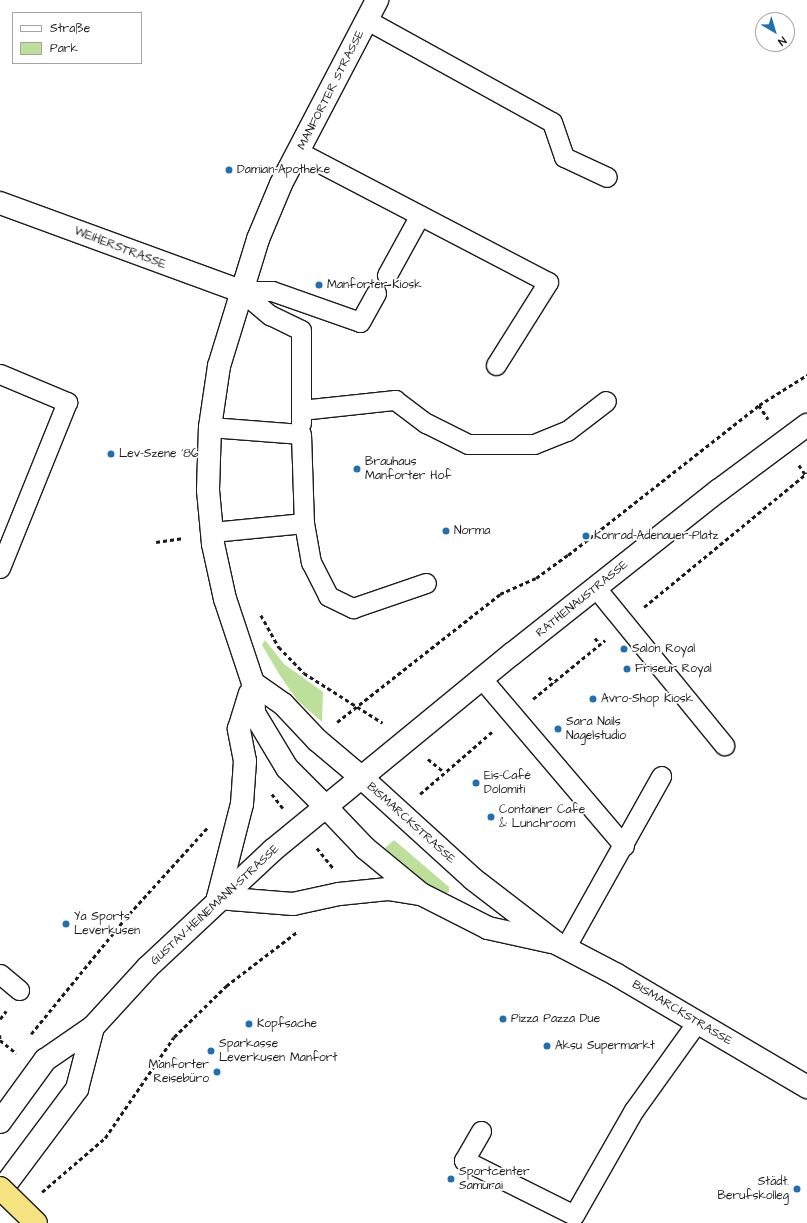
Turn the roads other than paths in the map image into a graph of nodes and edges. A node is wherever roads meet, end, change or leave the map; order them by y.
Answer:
1 (377, 0) edge
2 (367, 20) junction
3 (299, 152) junction
4 (607, 177) dead end
5 (0, 203) edge
6 (420, 215) junction
7 (387, 275) dead end
8 (241, 291) junction
9 (376, 294) dead end
10 (496, 365) dead end
11 (0, 374) edge
12 (606, 401) dead end
13 (301, 410) junction
14 (807, 425) edge
15 (210, 427) junction
16 (301, 434) junction
17 (304, 523) junction
18 (212, 532) junction
19 (0, 568) edge
20 (426, 583) dead end
21 (596, 588) junction
22 (482, 679) junction
23 (253, 683) junction
24 (724, 745) dead end
25 (661, 776) dead end
26 (361, 777) junction
27 (326, 807) junction
28 (624, 846) junction
29 (422, 894) junction
30 (218, 898) junction
31 (561, 946) junction
32 (0, 974) edge
33 (19, 990) dead end
34 (697, 1022) junction
35 (93, 1027) junction
36 (807, 1087) edge
37 (0, 1122) edge
38 (481, 1131) dead end
39 (0, 1188) edge
40 (0, 1192) edge
41 (36, 1223) edge

1 - 2 main road, MANFORTER STRASSE
2 - 3 main road, MANFORTER STRASSE
2 - 4 lane
3 - 6 lane
3 - 8 main road, MANFORTER STRASSE
5 - 8 main road, WEIHERSTRASSE
6 - 7 lane
6 - 10 lane
8 - 9 lane
8 - 13 lane
8 - 15 main road
11 - 19 lane
12 - 13 lane
13 - 16 lane
14 - 21 main road, RATHENAUSTRASSE
15 - 16 lane
15 - 18 main road
16 - 17 lane
17 - 18 lane
17 - 20 lane
18 - 23 main road
21 - 22 main road, RATHENAUSTRASSE
21 - 24 lane
22 - 26 main road, RATHENAUSTRASSE
22 - 28 lane
23 - 26 main road
23 - 27 main road
23 - 30 main road
25 - 28 lane
26 - 27 main road, GUSTAV-HEINEMANN-STRASSE
26 - 31 main road, BISMARCKSTRASSE
27 - 29 main road, BISMARCKSTRASSE
27 - 30 main road, GUSTAV-HEINEMANN-STRASSE
28 - 31 lane
29 - 30 main road
29 - 31 main road, BISMARCKSTRASSE
30 - 35 main road, GUSTAV-HEINEMANN-STRASSE
31 - 34 main road, BISMARCKSTRASSE
32 - 33 lane
34 - 36 main road, BISMARCKSTRASSE
34 - 38 lane
35 - 37 main road, GUSTAV-HEINEMANN-STRASSE
35 - 40 main road, GUSTAV-HEINEMANN-STRASSE
39 - 41 highway, bridge

